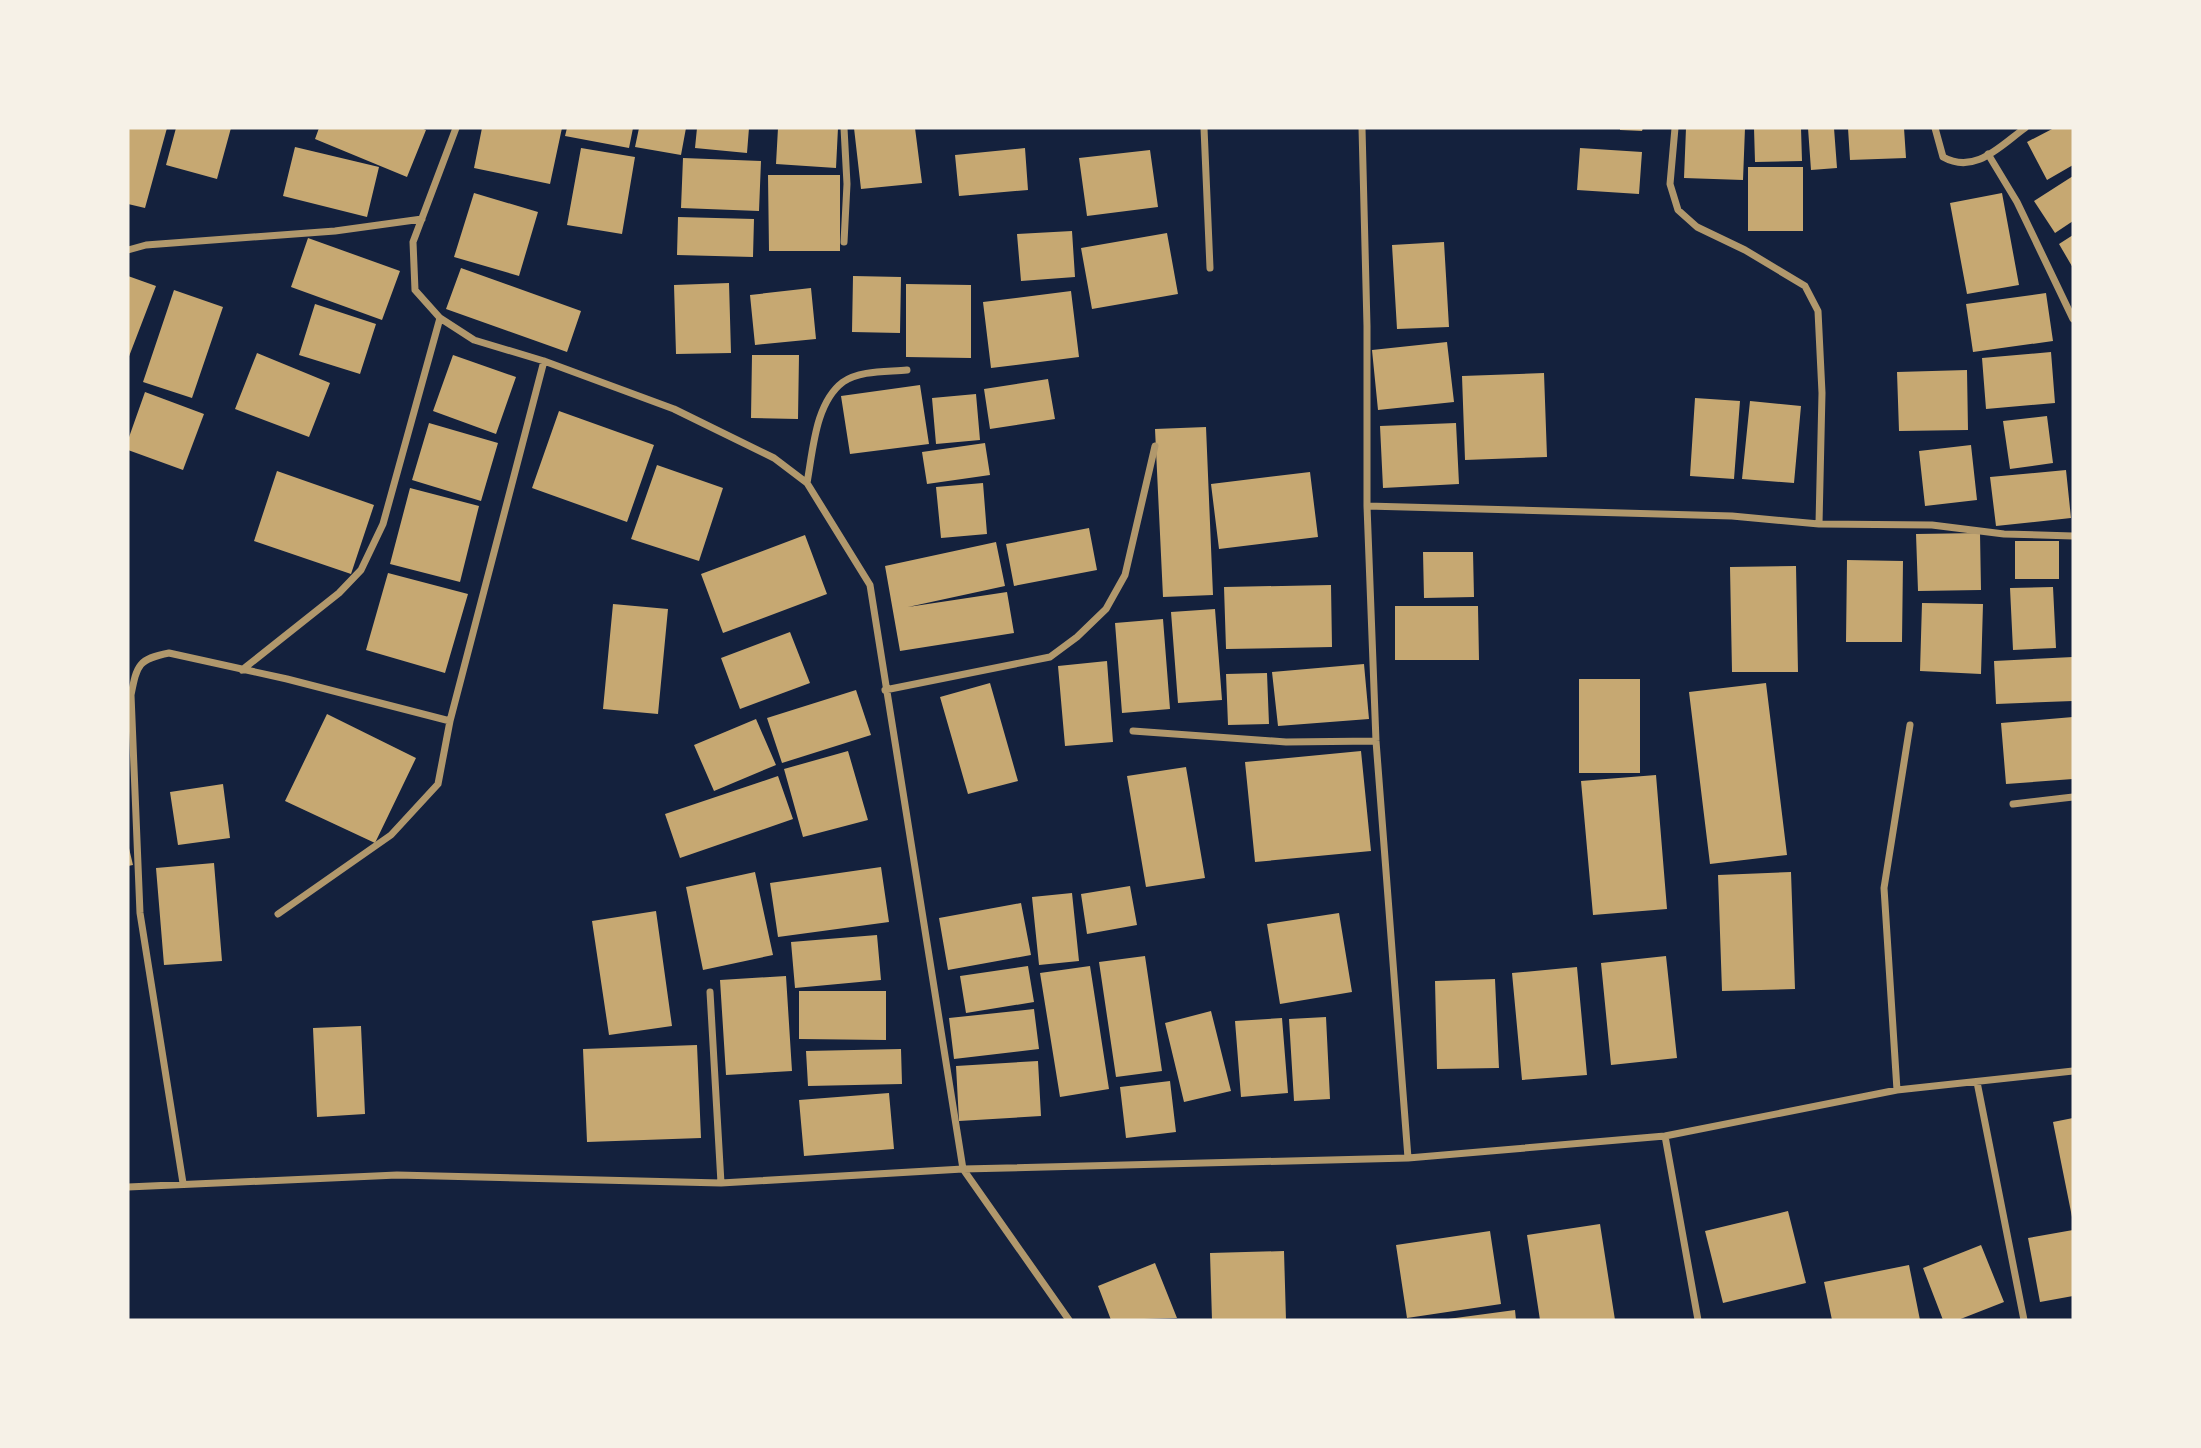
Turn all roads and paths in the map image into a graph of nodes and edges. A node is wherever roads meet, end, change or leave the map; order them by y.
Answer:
1 (456, 128) edge
2 (844, 128) edge
3 (1203, 128) edge
4 (1362, 128) edge
5 (1675, 128) edge
6 (1935, 128) edge
7 (2025, 128) edge
8 (1988, 154) junction
9 (422, 219) junction
10 (844, 242) dead end
11 (128, 250) edge
12 (1210, 268) dead end
13 (440, 318) junction
14 (2073, 319) edge
15 (544, 361) junction
16 (907, 370) dead end
17 (1155, 446) dead end
18 (807, 483) junction
19 (1367, 506) junction
20 (1819, 524) junction
21 (2073, 536) edge
22 (242, 670) junction
23 (886, 690) junction
24 (450, 721) junction
25 (1910, 725) dead end
26 (1133, 732) dead end
27 (1376, 741) junction
28 (2073, 797) edge
29 (2013, 804) dead end
30 (278, 914) dead end
31 (710, 992) dead end
32 (2073, 1072) edge
33 (1977, 1082) junction
34 (1897, 1090) junction
35 (1665, 1136) junction
36 (1408, 1158) junction
37 (963, 1169) junction
38 (183, 1183) junction
39 (721, 1183) junction
40 (128, 1187) edge
41 (1069, 1320) edge
42 (1698, 1320) edge
43 (2024, 1320) edge

1 - 9 street
2 - 10 street
3 - 12 street
4 - 19 street
5 - 20 street
6 - 8 street
7 - 8 street
8 - 14 street
9 - 11 street
9 - 13 street
13 - 15 street
13 - 22 street
15 - 18 street
15 - 24 street
16 - 18 street
17 - 23 street
18 - 23 street
19 - 20 street
19 - 27 street
20 - 21 street
22 - 24 street
22 - 38 street
23 - 37 street
24 - 30 street
25 - 34 street
26 - 27 street
27 - 36 street
28 - 29 street
31 - 39 street
32 - 33 street
33 - 34 street
33 - 43 street
34 - 35 street
35 - 36 street
35 - 42 street
36 - 37 street
37 - 39 street
37 - 41 street
38 - 39 street
38 - 40 street

